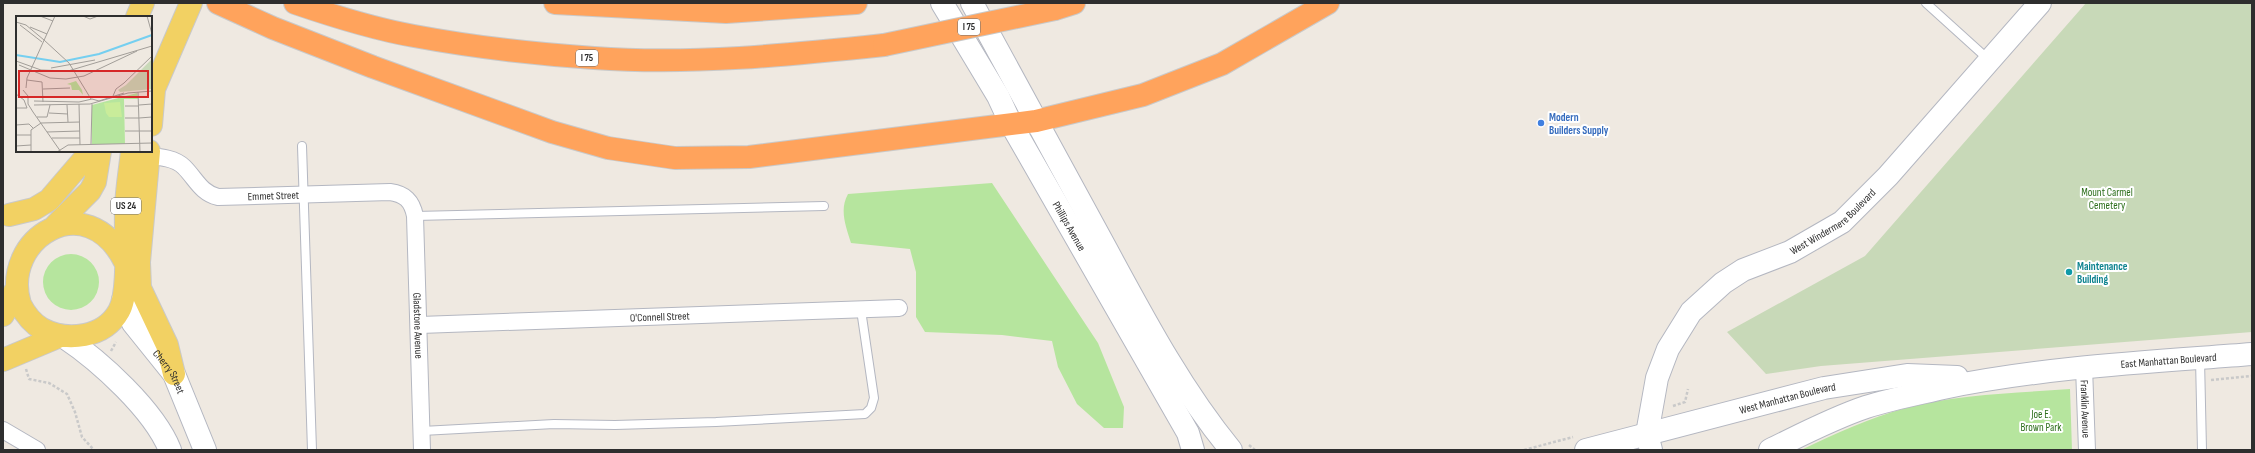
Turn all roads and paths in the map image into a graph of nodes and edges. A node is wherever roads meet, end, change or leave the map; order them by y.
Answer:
1 (143, 3) edge
2 (190, 3) edge
3 (218, 3) edge
4 (295, 3) edge
5 (555, 3) edge
6 (856, 3) edge
7 (942, 3) edge
8 (972, 3) edge
9 (1328, 3) edge
10 (1926, 3) edge
11 (2040, 3) edge
12 (1064, 6) edge
13 (137, 16) edge
14 (1990, 61) junction
15 (152, 93) edge
16 (1036, 121) junction
17 (1011, 124) junction
18 (302, 146) dead end
19 (90, 152) edge
20 (100, 152) edge
21 (143, 153) edge
22 (303, 195) junction
23 (824, 206) dead end
24 (413, 209) junction
25 (6, 214) edge
26 (54, 226) junction
27 (125, 262) junction
28 (3, 265) edge
29 (15, 287) junction
30 (123, 300) junction
31 (899, 308) dead end
32 (861, 310) junction
33 (3, 315) edge
34 (420, 325) junction
35 (62, 336) junction
36 (2252, 354) edge
37 (2200, 358) junction
38 (3, 360) edge
39 (24, 365) dead end
40 (2084, 367) junction
41 (174, 374) junction
42 (2252, 376) edge
43 (1994, 377) junction
44 (2200, 380) junction
45 (3, 430) edge
46 (422, 431) junction
47 (1649, 442) edge
48 (37, 450) edge
49 (94, 450) edge
50 (170, 450) edge
51 (205, 450) edge
52 (312, 450) edge
53 (422, 450) edge
54 (1193, 450) edge
55 (1231, 450) edge
56 (1586, 450) edge
57 (1770, 450) edge
58 (2087, 450) edge
59 (2202, 450) edge

1 - 13 main road
2 - 15 main road
3 - 17 highway
4 - 12 highway, I 75, bridge
5 - 6 highway
7 - 17 main road, Phillips Avenue
8 - 16 main road
9 - 16 highway
10 - 14 lane
11 - 14 main road, West Windermere Boulevard
14 - 47 main road, West Windermere Boulevard
16 - 17 highway
16 - 55 main road
17 - 54 main road, Phillips Avenue
18 - 22 lane
19 - 25 main road
20 - 26 main road
21 - 22 street, Emmet Street
21 - 27 main road, US 24
21 - 41 main road
22 - 24 street, Emmet Street
22 - 52 lane
23 - 24 lane
24 - 34 street, Gladstone Avenue
25 - 26 main road
26 - 27 main road
26 - 29 main road
27 - 30 main road, US 24
28 - 29 main road
29 - 33 main road
29 - 35 main road
30 - 35 main road, US 24
30 - 41 main road, Cherry Street
31 - 32 street, O'Connell Street
32 - 34 street, O'Connell Street
32 - 46 lane
34 - 46 street, Gladstone Avenue
35 - 38 main road, US 24
35 - 50 main road
36 - 37 main road, East Manhattan Boulevard
37 - 40 main road, East Manhattan Boulevard
37 - 44 lane
39 - 49 path
40 - 43 main road, West Manhattan Boulevard
40 - 58 street, Franklin Avenue
41 - 51 main road, Cherry Street
42 - 44 path
43 - 47 main road, West Manhattan Boulevard
43 - 57 main road, West Manhattan Boulevard
44 - 59 lane
45 - 48 street
46 - 53 street, Gladstone Avenue
47 - 56 main road, West Manhattan Boulevard

